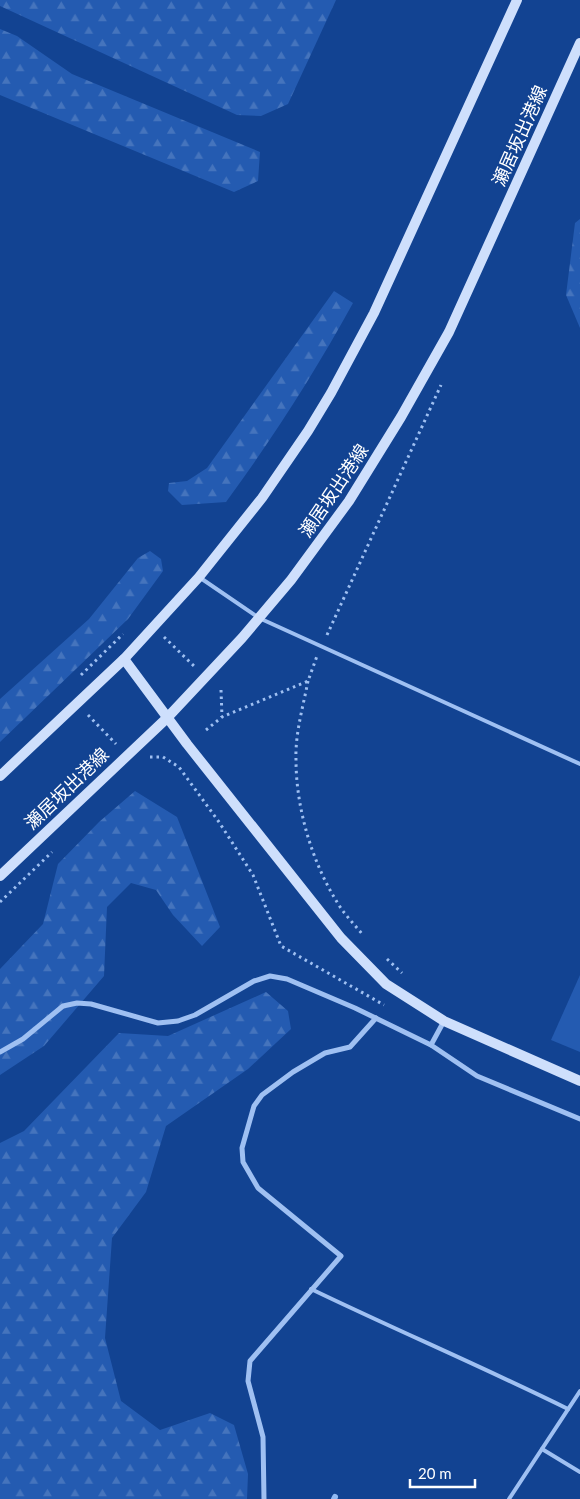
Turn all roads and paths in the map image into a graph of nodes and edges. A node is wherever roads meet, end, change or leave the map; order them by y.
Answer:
1 (517, 0) edge
2 (580, 43) edge
3 (441, 385) dead end
4 (200, 577) junction
5 (259, 618) junction
6 (127, 630) dead end
7 (162, 636) dead end
8 (321, 647) junction
9 (124, 659) junction
10 (195, 666) dead end
11 (78, 677) dead end
12 (308, 681) junction
13 (221, 690) dead end
14 (86, 713) dead end
15 (222, 717) junction
16 (167, 718) junction
17 (206, 730) dead end
18 (117, 745) dead end
19 (145, 761) dead end
20 (580, 764) edge
21 (0, 776) edge
22 (55, 848) dead end
23 (0, 876) edge
24 (0, 902) edge
25 (365, 937) dead end
26 (383, 956) dead end
27 (404, 997) junction
28 (376, 1018) junction
29 (444, 1021) junction
30 (430, 1046) junction
31 (0, 1052) edge
32 (580, 1081) edge
33 (580, 1119) edge
34 (311, 1289) junction
35 (580, 1391) edge
36 (568, 1409) junction
37 (542, 1449) junction
38 (580, 1472) edge
39 (264, 1499) edge
40 (509, 1499) edge

1 - 4 main road
2 - 5 main road, 瀬居坂出港線
3 - 8 path
4 - 5 lane
4 - 9 main road
5 - 8 lane
5 - 16 main road, 瀬居坂出港線
6 - 11 path
7 - 10 path
8 - 12 path
8 - 20 lane
9 - 16 main road
9 - 21 main road
12 - 15 path
12 - 25 path
13 - 15 path
14 - 18 path
15 - 17 path
16 - 23 main road, 瀬居坂出港線
16 - 27 main road
19 - 27 path
22 - 24 path
26 - 27 path
27 - 29 main road
28 - 30 street
28 - 31 street
28 - 34 street
29 - 30 street
29 - 32 main road
30 - 33 street
34 - 36 lane
34 - 39 street
35 - 36 lane
36 - 37 lane
37 - 38 lane
37 - 40 lane

